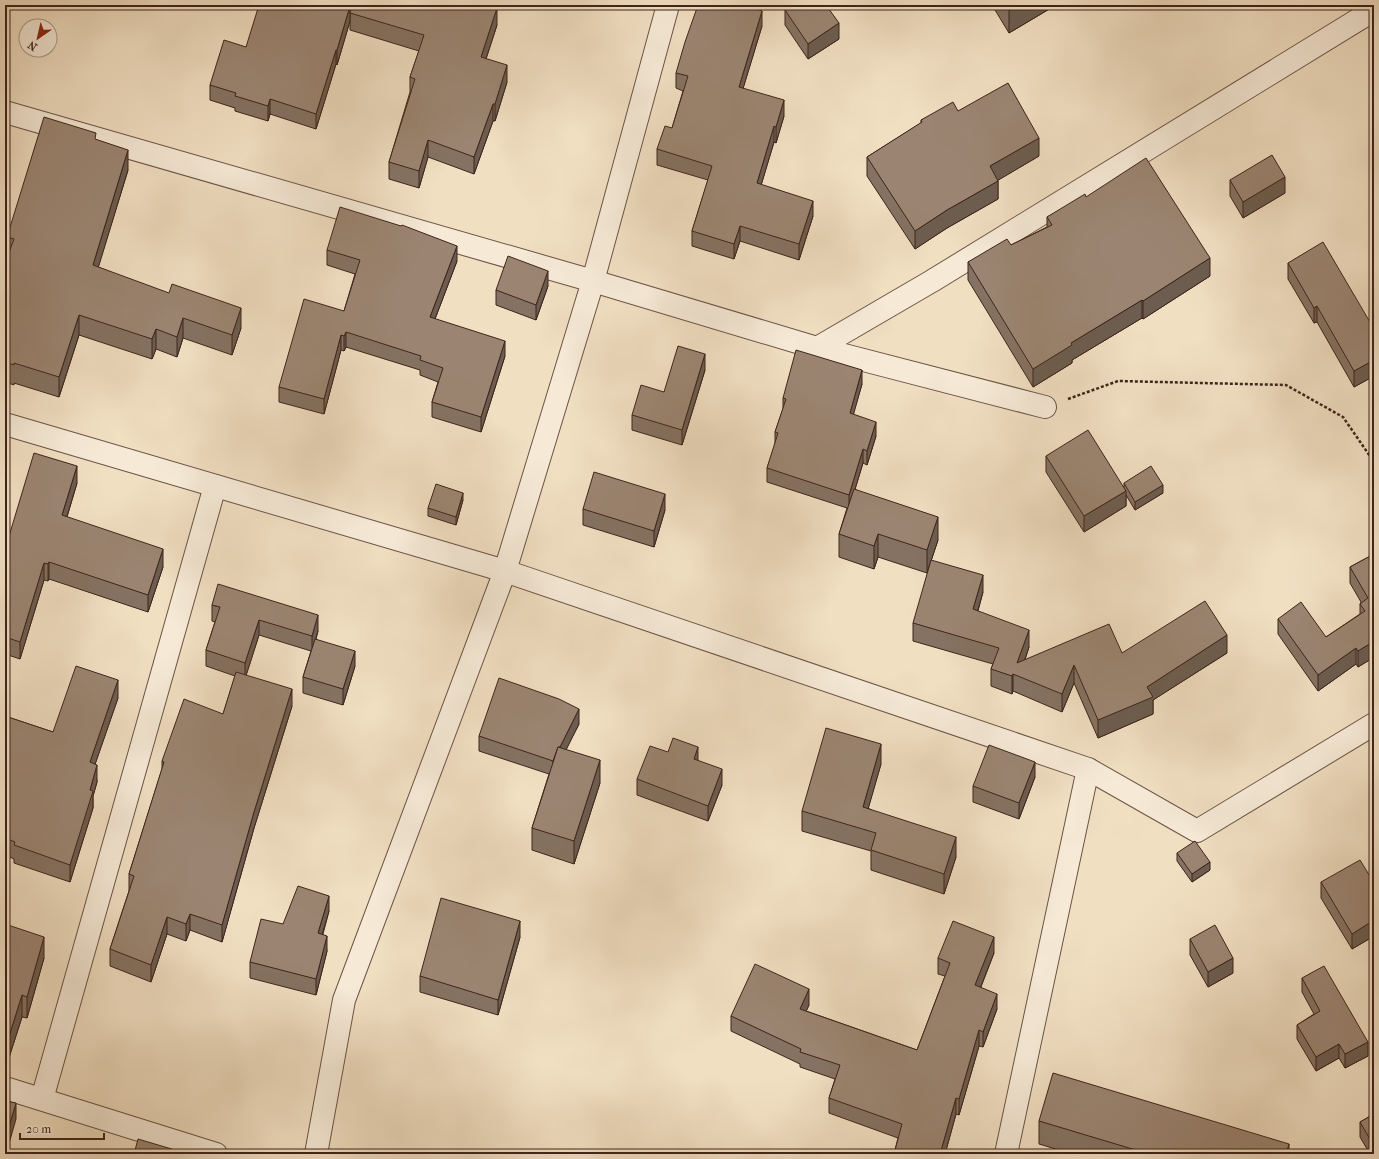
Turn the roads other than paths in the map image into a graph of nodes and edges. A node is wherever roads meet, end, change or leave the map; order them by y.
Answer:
1 (668, 5) edge
2 (1374, 10) edge
3 (5, 112) edge
4 (593, 281) junction
5 (817, 348) junction
6 (1044, 407) road end
7 (5, 424) edge
8 (215, 486) junction
9 (505, 571) junction
10 (1374, 724) edge
11 (1088, 769) junction
12 (5, 1088) edge
13 (42, 1099) junction
14 (216, 1154) edge
15 (316, 1154) edge
16 (1006, 1154) edge

1 - 4 street
2 - 5 street
3 - 4 street
4 - 5 street
4 - 9 street
5 - 6 street
7 - 8 street
8 - 9 street
8 - 13 street
9 - 11 street
9 - 15 street
10 - 11 street
11 - 16 street
12 - 13 street
13 - 14 street

